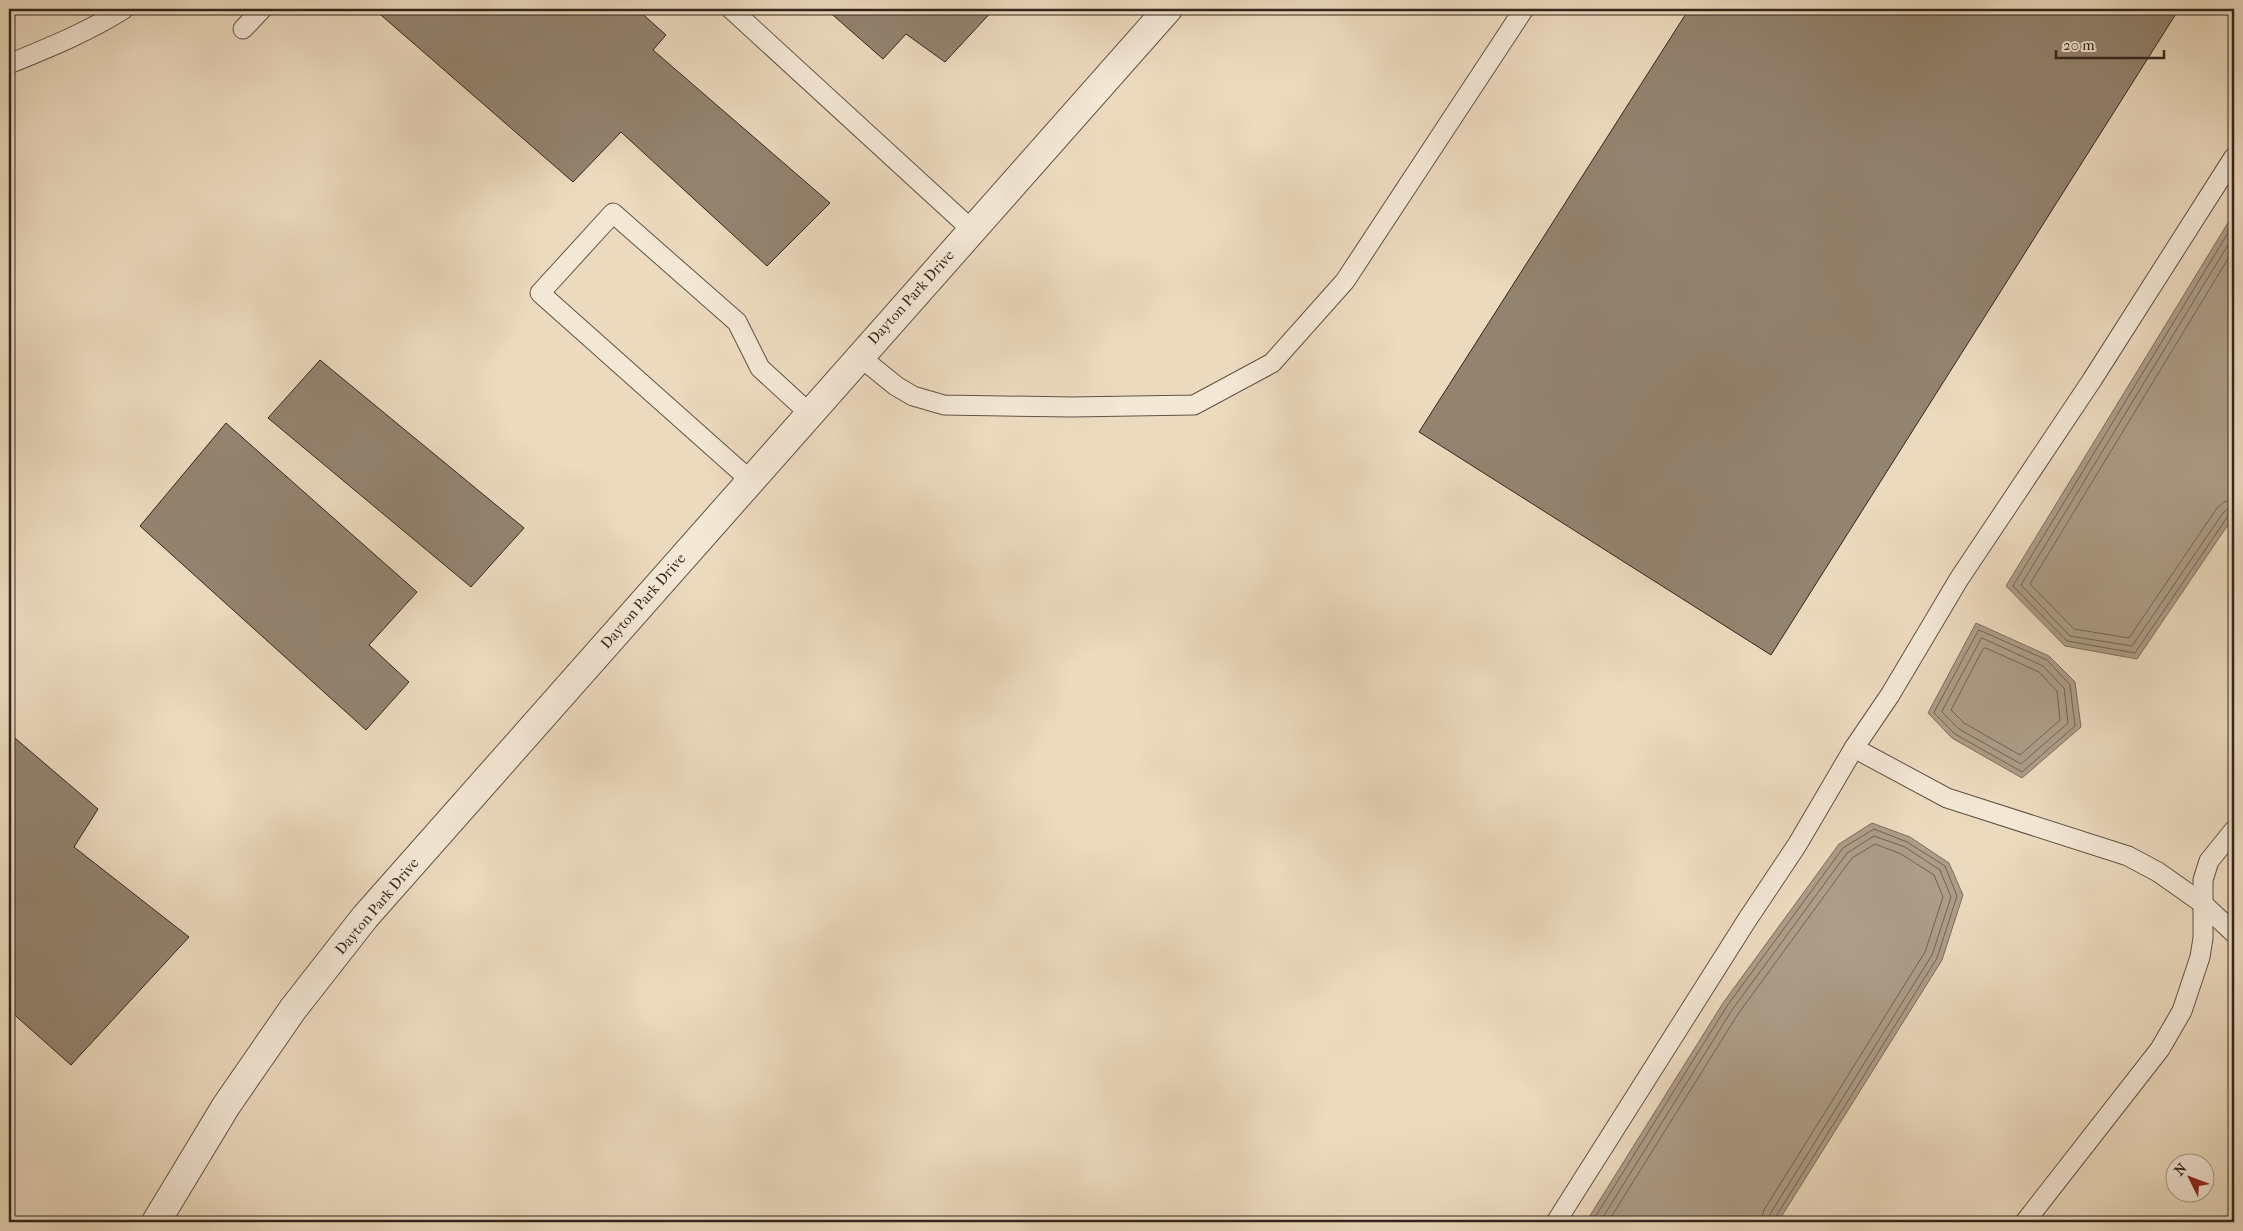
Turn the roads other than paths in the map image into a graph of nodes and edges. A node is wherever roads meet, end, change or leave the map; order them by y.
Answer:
1 (124, 9) edge
2 (262, 9) edge
3 (731, 9) edge
4 (1168, 9) edge
5 (1524, 9) edge
6 (243, 29) dead end
7 (9, 64) edge
8 (2234, 158) edge
9 (972, 230) junction
10 (859, 356) junction
11 (809, 413) junction
12 (750, 480) junction
13 (1854, 748) junction
14 (2234, 830) edge
15 (2202, 903) junction
16 (2234, 933) edge
17 (156, 1222) edge
18 (1556, 1222) edge
19 (2025, 1222) edge

1 - 7 lane
2 - 6 lane
3 - 9 lane
4 - 9 street, Dayton Park Drive
5 - 10 lane
8 - 13 lane
9 - 10 street, Dayton Park Drive
10 - 11 street, Dayton Park Drive
11 - 12 street, Dayton Park Drive
11 - 12 lane
12 - 17 street, Dayton Park Drive
13 - 15 lane
13 - 18 lane
14 - 15 lane
15 - 16 lane
15 - 19 lane

